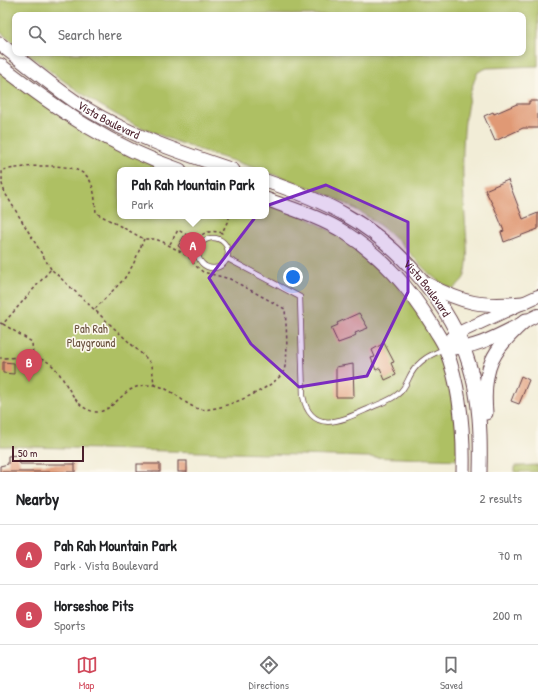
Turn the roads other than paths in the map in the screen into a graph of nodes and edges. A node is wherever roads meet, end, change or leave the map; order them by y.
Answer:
1 (0, 44) edge
2 (12, 53) edge
3 (15, 56) edge
4 (0, 65) edge
5 (172, 167) edge
6 (224, 167) edge
7 (269, 182) edge
8 (269, 200) edge
9 (228, 259) junction
10 (422, 280) junction
11 (538, 296) edge
12 (523, 303) junction
13 (532, 317) edge
14 (456, 334) junction
15 (446, 348) junction
16 (463, 348) junction
17 (463, 472) edge
18 (481, 472) edge

1 - 2 main road, Vista Boulevard
3 - 6 main road, Vista Boulevard
4 - 5 main road, Vista Boulevard
7 - 10 main road, Vista Boulevard
8 - 15 main road, Vista Boulevard
9 - 9 lane
9 - 15 lane
10 - 12 main road
10 - 14 main road, Vista Boulevard
11 - 12 street
12 - 14 street
13 - 16 street
13 - 18 main road
14 - 15 street
14 - 16 main road, Vista Boulevard
15 - 16 street
15 - 17 main road, Vista Boulevard
16 - 18 main road, Vista Boulevard

